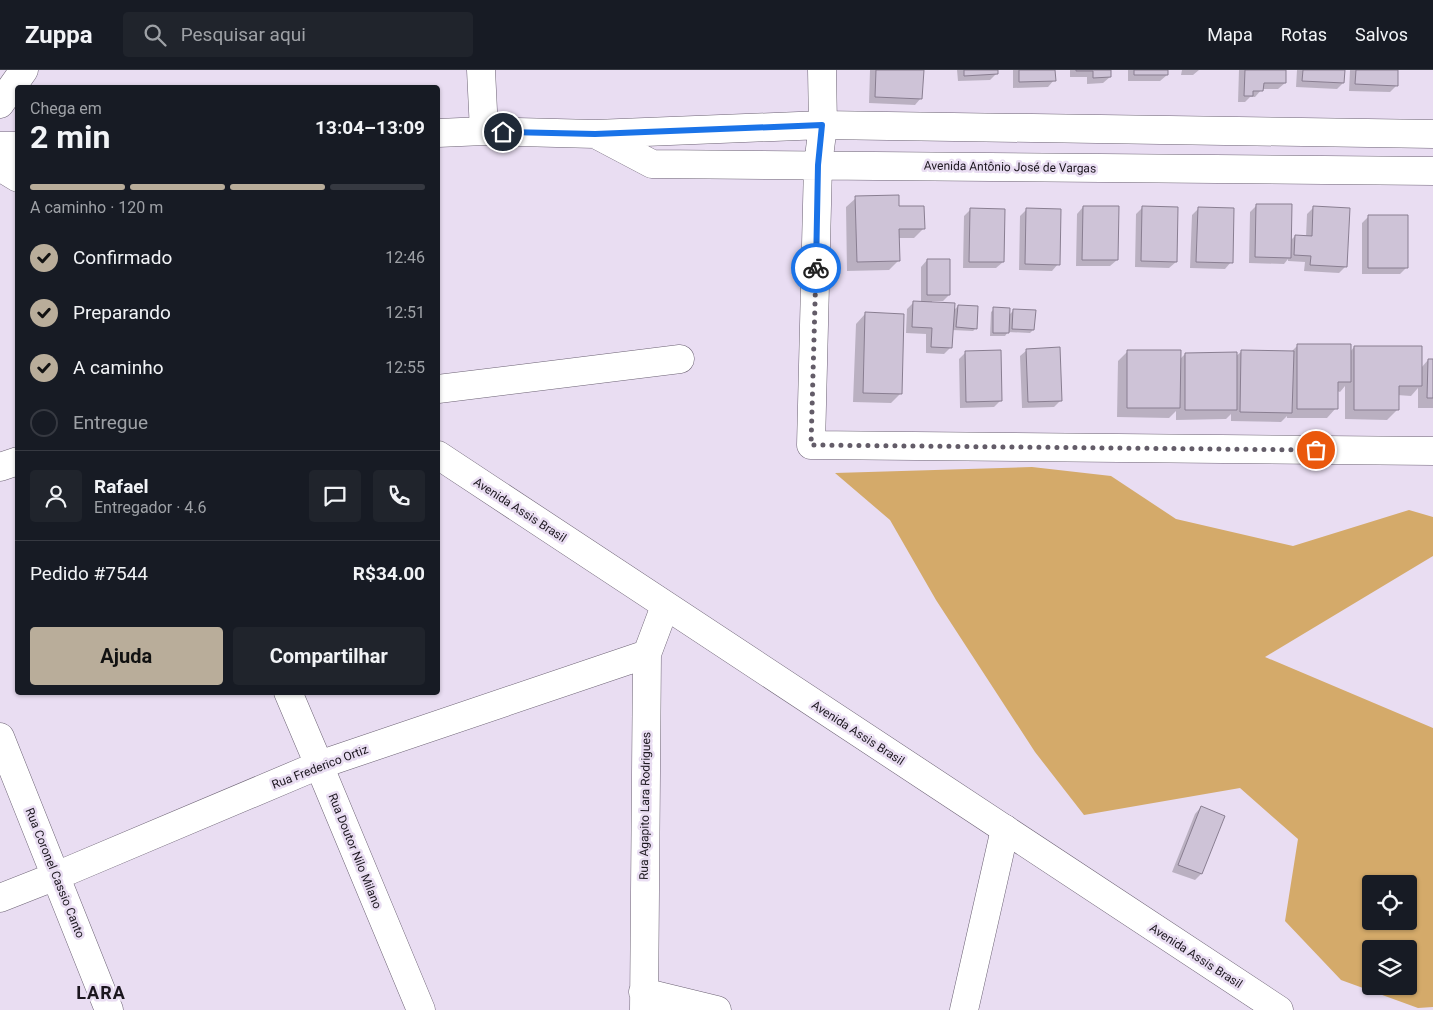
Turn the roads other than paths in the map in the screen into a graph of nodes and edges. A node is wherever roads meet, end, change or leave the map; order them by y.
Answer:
1 (24, 70) edge
2 (481, 70) edge
3 (822, 70) edge
4 (0, 104) edge
5 (822, 125) junction
6 (713, 130) junction
7 (484, 132) junction
8 (1285, 132) junction
9 (440, 133) edge
10 (595, 134) junction
11 (1433, 134) edge
12 (0, 146) edge
13 (15, 146) edge
14 (714, 164) junction
15 (818, 165) junction
16 (0, 167) edge
17 (1286, 169) junction
18 (1433, 171) edge
19 (15, 176) edge
20 (680, 360) dead end
21 (440, 389) edge
22 (1433, 451) edge
23 (440, 456) edge
24 (15, 462) edge
25 (0, 467) edge
26 (665, 606) junction
27 (647, 654) junction
28 (289, 695) edge
29 (0, 737) edge
30 (320, 765) junction
31 (1005, 829) junction
32 (56, 876) junction
33 (0, 898) edge
34 (644, 1001) edge
35 (109, 1010) edge
36 (421, 1010) edge
37 (717, 1010) edge
38 (964, 1010) edge
39 (1279, 1010) edge

1 - 4 street
2 - 7 street
3 - 5 street
5 - 6 street, Avenida Antônio José de Vargas
5 - 8 street, Avenida Antônio José de Vargas
5 - 15 street
6 - 10 street, Avenida Antônio José de Vargas
6 - 14 street
7 - 9 street, Avenida Antônio José de Vargas
7 - 10 street, Avenida Antônio José de Vargas
8 - 11 street, Avenida Antônio José de Vargas
8 - 17 street
10 - 14 street, Avenida Antônio José de Vargas
12 - 13 street
14 - 15 street, Avenida Antônio José de Vargas
15 - 17 street, Avenida Antônio José de Vargas
15 - 22 street
16 - 19 street
17 - 18 street, Avenida Antônio José de Vargas
20 - 21 street
23 - 26 street, Avenida Assis Brasil
24 - 25 street
26 - 27 street, Rua Agapito Lara Rodrigues
26 - 31 street, Avenida Assis Brasil
27 - 30 street, Rua Frederico Ortiz
27 - 34 street, Rua Agapito Lara Rodrigues
28 - 30 street, Rua Doutor Nilo Milano
29 - 32 street, Rua Coronel Cassio Canto
30 - 32 street, Rua Frederico Ortiz
30 - 36 street, Rua Doutor Nilo Milano
31 - 38 street
31 - 39 street, Avenida Assis Brasil
32 - 33 street, Rua Frederico Ortiz
32 - 35 street, Rua Coronel Cassio Canto
34 - 37 street

